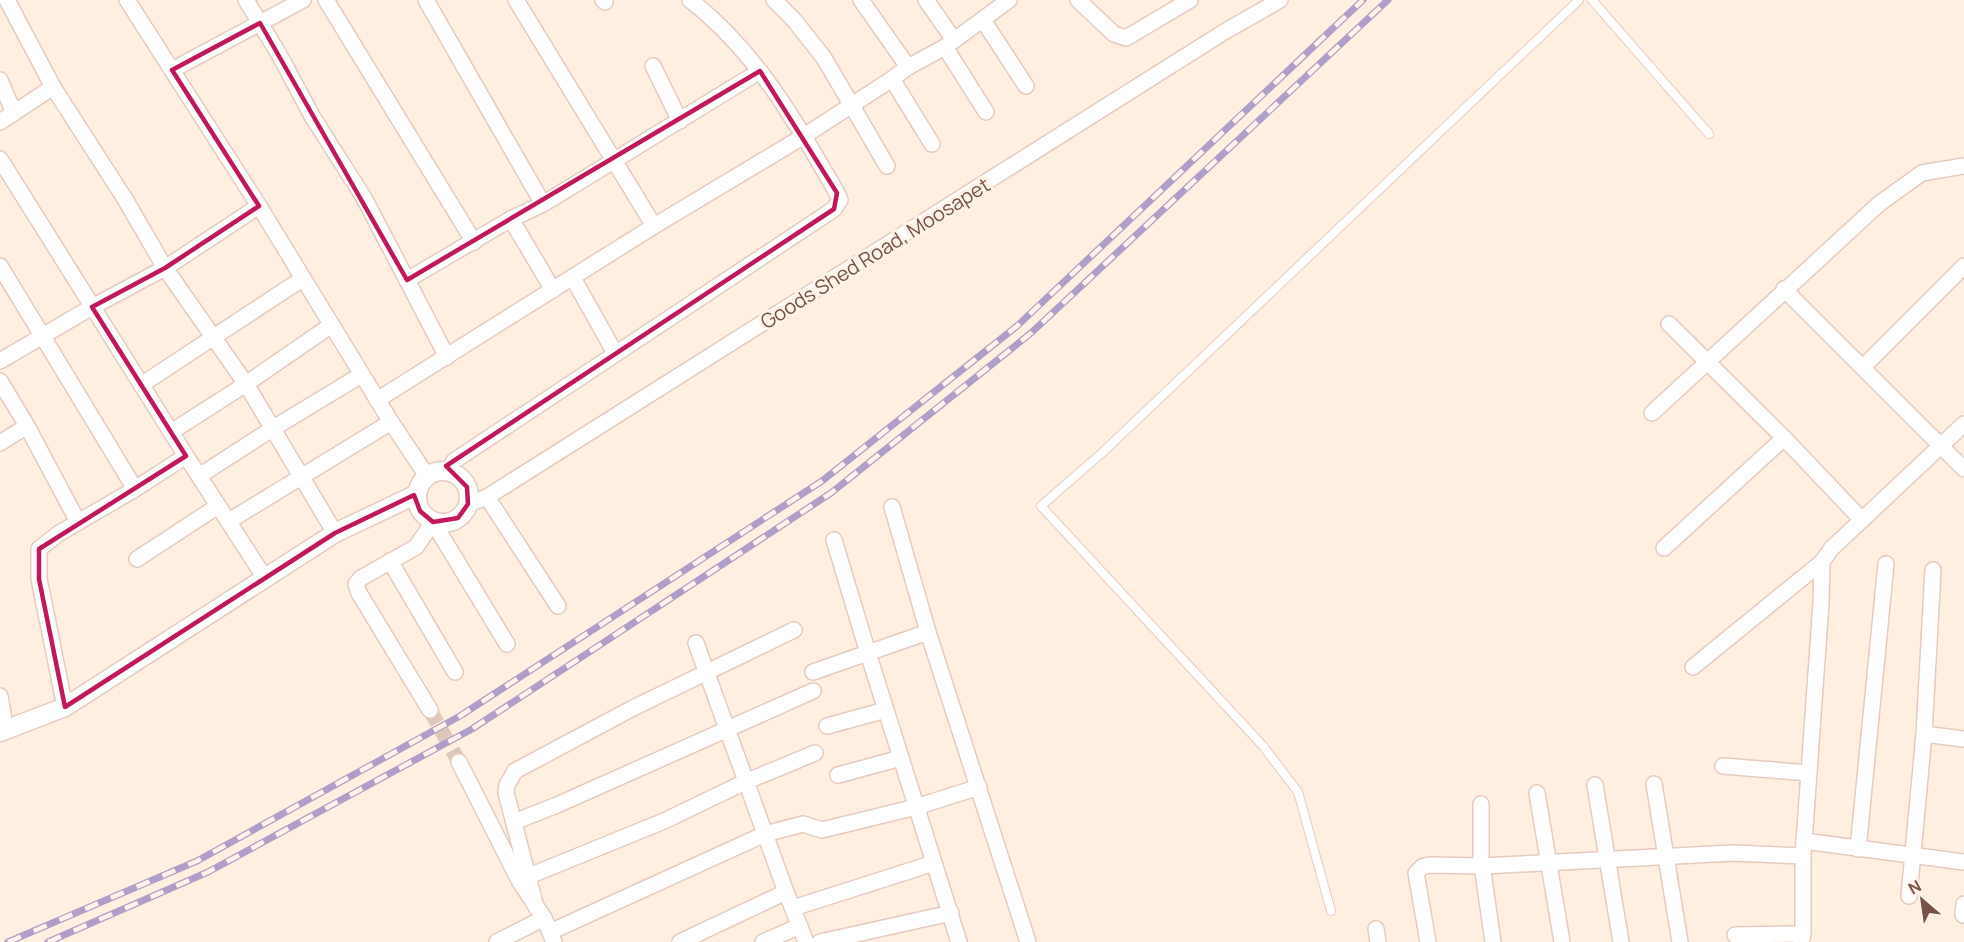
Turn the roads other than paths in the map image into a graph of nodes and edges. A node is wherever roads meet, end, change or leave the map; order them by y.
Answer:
1 (7, 0) edge
2 (127, 0) edge
3 (246, 0) edge
4 (303, 0) edge
5 (326, 0) edge
6 (426, 0) edge
7 (516, 0) edge
8 (690, 0) edge
9 (774, 0) edge
10 (861, 0) edge
11 (926, 0) edge
12 (1009, 0) edge
13 (1078, 0) edge
14 (1190, 0) edge
15 (1280, 0) edge
16 (1579, 0) edge
17 (1592, 0) edge
18 (983, 20) junction
19 (260, 23) junction
20 (950, 43) junction
21 (653, 66) dead end
22 (908, 67) junction
23 (172, 70) junction
24 (760, 71) junction
25 (892, 79) junction
26 (0, 80) edge
27 (1026, 86) dead end
28 (53, 87) junction
29 (851, 106) junction
30 (986, 112) dead end
31 (14, 113) junction
32 (680, 121) junction
33 (0, 122) edge
34 (1708, 134) dead end
35 (804, 136) junction
36 (932, 144) dead end
37 (0, 159) edge
38 (614, 161) junction
39 (886, 166) dead end
40 (1964, 166) edge
41 (543, 204) junction
42 (259, 206) junction
43 (511, 219) junction
44 (654, 226) junction
45 (474, 242) junction
46 (0, 266) edge
47 (1964, 266) edge
48 (165, 268) junction
49 (573, 278) junction
50 (302, 279) junction
51 (407, 280) junction
52 (553, 290) junction
53 (1784, 290) junction
54 (92, 307) junction
55 (1669, 324) dead end
56 (330, 326) junction
57 (42, 336) junction
58 (214, 337) junction
59 (615, 353) junction
60 (447, 357) junction
61 (0, 361) edge
62 (1707, 363) junction
63 (1863, 367) junction
64 (361, 375) junction
65 (0, 381) edge
66 (246, 384) junction
67 (141, 385) junction
68 (378, 400) junction
69 (1652, 413) dead end
70 (391, 422) junction
71 (1964, 424) edge
72 (27, 426) junction
73 (272, 429) junction
74 (171, 432) junction
75 (1784, 438) junction
76 (0, 443) edge
77 (1941, 446) junction
78 (186, 456) junction
79 (1964, 469) edge
80 (448, 471) junction
81 (200, 476) junction
82 (427, 476) junction
83 (302, 478) junction
84 (135, 489) junction
85 (417, 494) junction
86 (487, 497) junction
87 (468, 504) junction
88 (218, 506) junction
89 (892, 507) dead end
90 (1862, 520) junction
91 (229, 521) junction
92 (78, 522) junction
93 (433, 522) junction
94 (335, 533) junction
95 (834, 540) dead end
96 (1664, 548) dead end
97 (137, 559) dead end
98 (390, 561) junction
99 (1822, 562) junction
100 (1886, 564) dead end
101 (1933, 570) dead end
102 (265, 578) junction
103 (558, 606) dead end
104 (794, 630) dead end
105 (928, 632) junction
106 (696, 643) dead end
107 (507, 644) dead end
108 (868, 653) junction
109 (1693, 667) dead end
110 (455, 672) dead end
111 (707, 672) junction
112 (813, 672) dead end
113 (813, 691) dead end
114 (0, 696) edge
115 (65, 707) junction
116 (430, 710) tunnel mouth
117 (886, 710) junction
118 (827, 726) dead end
119 (727, 729) junction
120 (3, 732) edge
121 (1924, 734) junction
122 (1964, 739) edge
123 (815, 753) dead end
124 (901, 758) junction
125 (459, 762) tunnel mouth
126 (1723, 766) dead end
127 (1809, 773) junction
128 (838, 775) dead end
129 (746, 782) junction
130 (1654, 784) dead end
131 (1595, 785) dead end
132 (979, 787) junction
133 (1537, 793) dead end
134 (1481, 804) dead end
135 (916, 807) junction
136 (514, 822) junction
137 (765, 834) junction
138 (1803, 848) junction
139 (1858, 849) junction
140 (1666, 856) junction
141 (1913, 856) junction
142 (1606, 859) junction
143 (1964, 862) edge
144 (934, 864) junction
145 (1549, 864) junction
146 (1483, 867) junction
147 (529, 876) junction
148 (786, 892) junction
149 (1909, 896) dead end
150 (793, 908) junction
151 (1332, 911) dead end
152 (951, 913) junction
153 (546, 925) edge
154 (800, 926) junction
155 (1736, 935) dead end
156 (1802, 938) edge
157 (497, 942) edge
158 (680, 942) edge
159 (763, 942) edge
160 (806, 942) edge
161 (819, 942) edge
162 (959, 942) edge
163 (1028, 942) edge
164 (1428, 942) edge
165 (1493, 942) edge
166 (1562, 942) edge
167 (1620, 942) edge
168 (1680, 942) edge

1 - 28 street
2 - 23 street
3 - 19 street
4 - 19 street
5 - 45 street
6 - 41 street
7 - 38 street
8 - 24 street
9 - 29 street
10 - 22 street
11 - 20 street
12 - 18 street
13 - 14 street
15 - 86 street, Goods Shed Road, Moosapet
16 - 151 lane
17 - 34 lane
18 - 20 street
18 - 27 street
19 - 23 street
19 - 51 street
20 - 22 street
20 - 30 street
21 - 32 street
22 - 25 street
23 - 42 street
24 - 32 street
24 - 35 street
25 - 29 street
25 - 36 street
26 - 31 street
28 - 31 street
28 - 48 street
29 - 35 street
29 - 39 street
31 - 33 street
32 - 38 street
35 - 44 street
35 - 59 street
37 - 54 street
38 - 41 street
38 - 44 street
40 - 53 street
41 - 43 street
42 - 48 street
42 - 50 street
43 - 45 street
43 - 52 street
44 - 49 street
45 - 51 street
46 - 57 street
47 - 63 street
48 - 54 street
48 - 58 street
49 - 52 street
49 - 59 street
50 - 56 street
50 - 58 street
51 - 60 street
52 - 60 street
53 - 62 street
53 - 63 street
54 - 57 street
54 - 67 street
55 - 62 street
56 - 64 street
56 - 66 street
57 - 61 street
57 - 84 street
58 - 66 street
58 - 67 street
59 - 80 street
60 - 68 street
62 - 69 street
62 - 75 street
63 - 77 street
64 - 68 street
64 - 73 street
65 - 72 street
66 - 73 street
66 - 74 street
67 - 74 street
68 - 70 street
70 - 82 street
70 - 83 street
71 - 77 street
72 - 76 street
72 - 92 street
73 - 81 street
73 - 83 street
74 - 78 street
75 - 90 street
75 - 96 street
77 - 79 street
77 - 90 street
78 - 81 street
78 - 84 street
80 - 82 street
80 - 87 street
81 - 88 street
82 - 85 street
83 - 91 street
83 - 94 street
84 - 92 street
85 - 93 street
85 - 94 street
86 - 87 street, Goods Shed Road, Moosapet
86 - 103 street
87 - 93 street
88 - 91 street
88 - 97 street
89 - 105 street
90 - 99 street
91 - 102 street
92 - 115 street
93 - 98 street
93 - 107 street
94 - 102 street
95 - 108 street
98 - 110 street
98 - 116 street
99 - 109 street
99 - 127 street
100 - 139 street
101 - 121 street
102 - 115 street
104 - 111 street
105 - 108 street
105 - 132 street
106 - 111 street
108 - 112 street
108 - 117 street
111 - 119 street
111 - 136 street
113 - 119 street
114 - 120 street
115 - 120 street
117 - 118 street
117 - 124 street
119 - 129 street
119 - 136 street
121 - 122 street
121 - 141 street
123 - 129 street
124 - 128 street
124 - 135 street
125 - 153 street
126 - 127 street
127 - 138 street
129 - 137 street
129 - 147 street
130 - 140 street
131 - 142 street
132 - 135 street
132 - 163 street
133 - 145 street
134 - 146 street
135 - 137 street
135 - 144 street
136 - 147 street
137 - 148 street
137 - 153 street
138 - 139 street
138 - 140 street
138 - 156 street
139 - 141 street
140 - 142 street
140 - 168 street
141 - 143 street
141 - 149 street
142 - 145 street
142 - 167 street
144 - 150 street
144 - 152 street
145 - 146 street
145 - 166 street
146 - 164 street
146 - 165 street
147 - 153 street
148 - 150 street
148 - 158 street
150 - 154 street
152 - 161 street
152 - 162 street
153 - 157 street
154 - 159 street
154 - 160 street
155 - 156 street

